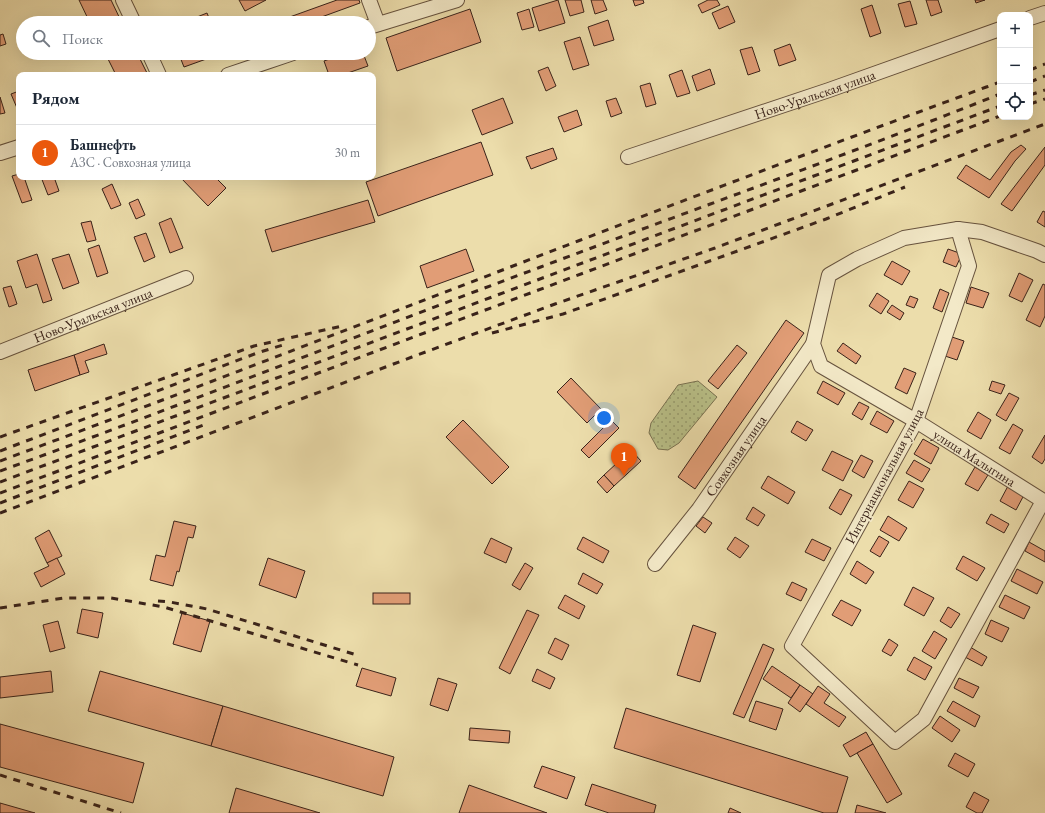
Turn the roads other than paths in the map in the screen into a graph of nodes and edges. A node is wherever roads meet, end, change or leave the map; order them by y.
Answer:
1 (123, 0) edge
2 (368, 0) edge
3 (457, 0) edge
4 (1045, 13) edge
5 (131, 16) edge
6 (371, 16) edge
7 (1033, 17) edge
8 (376, 25) edge
9 (997, 30) edge
10 (152, 60) edge
11 (272, 60) edge
12 (158, 72) edge
13 (237, 72) edge
14 (16, 148) edge
15 (0, 153) edge
16 (628, 157) dead end
17 (958, 229) junction
18 (1045, 255) edge
19 (186, 278) dead end
20 (813, 344) junction
21 (0, 352) edge
22 (916, 421) junction
23 (1044, 502) edge
24 (655, 564) dead end
25 (895, 742) joint

1 - 5 street
2 - 6 street
3 - 8 street
4 - 7 street
9 - 16 street, Ново-Уральская улица
10 - 12 street
11 - 13 street
14 - 15 street
17 - 18 street
17 - 20 street
17 - 22 street, Интернациональная улица
19 - 21 street, Ново-Уральская улица
20 - 22 street, улица Малыгина
20 - 24 street, Совхозная улица
22 - 23 street, улица Малыгина
22 - 25 street, Интернациональная улица
23 - 25 street, улица Малыгина

